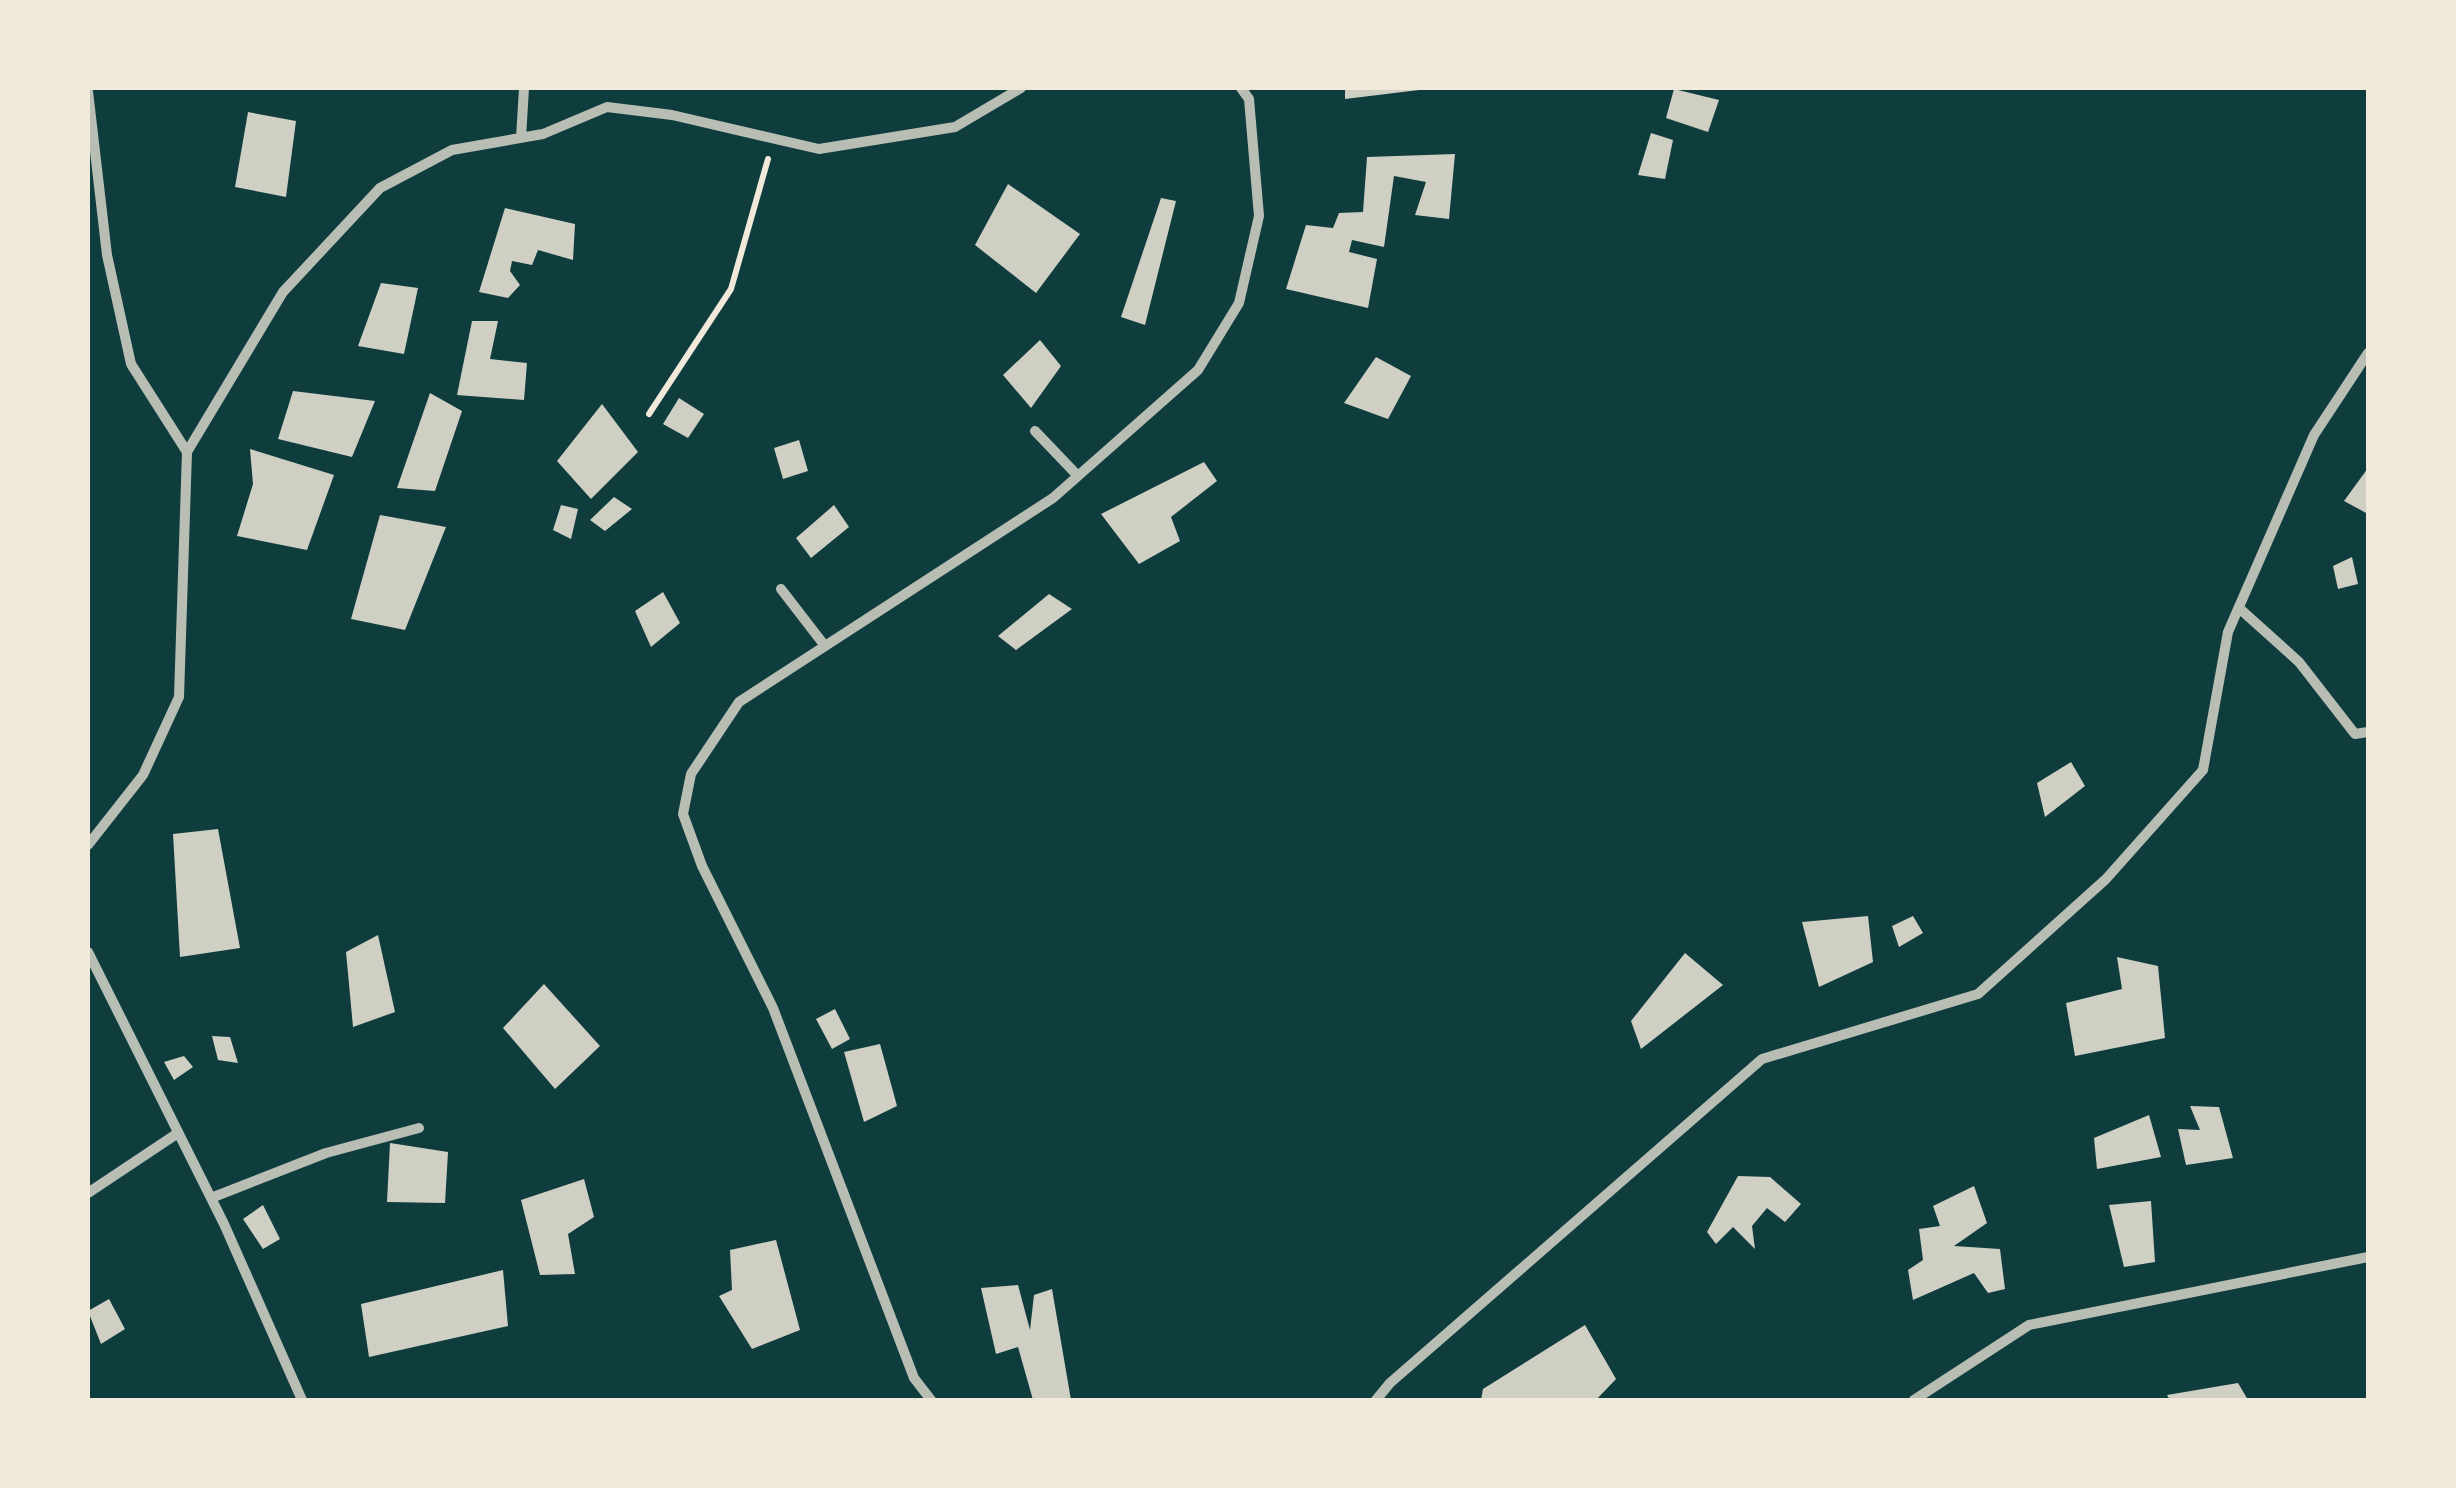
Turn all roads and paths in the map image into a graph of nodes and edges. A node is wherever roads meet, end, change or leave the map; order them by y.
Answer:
1 (524, 88) edge
2 (1021, 88) edge
3 (1241, 88) edge
4 (88, 91) edge
5 (520, 138) junction
6 (774, 139) junction
7 (2368, 353) edge
8 (649, 414) dead end
9 (1035, 430) dead end
10 (186, 452) junction
11 (1078, 476) junction
12 (781, 589) dead end
13 (2238, 608) junction
14 (826, 646) junction
15 (2368, 732) edge
16 (88, 845) edge
17 (88, 952) edge
18 (419, 1128) dead end
19 (178, 1132) junction
20 (88, 1193) edge
21 (211, 1198) junction
22 (2368, 1257) edge
23 (302, 1400) edge
24 (930, 1400) edge
25 (1376, 1400) edge
26 (1914, 1400) edge

1 - 5 street
2 - 6 street
3 - 11 street
4 - 10 street
5 - 6 street
5 - 10 street
6 - 8 path
7 - 13 street
9 - 11 street
10 - 16 street
11 - 14 street
12 - 14 street
13 - 15 street
13 - 25 street
14 - 24 street
17 - 19 street
18 - 21 street
19 - 20 street
19 - 21 street
21 - 23 street
22 - 26 street

